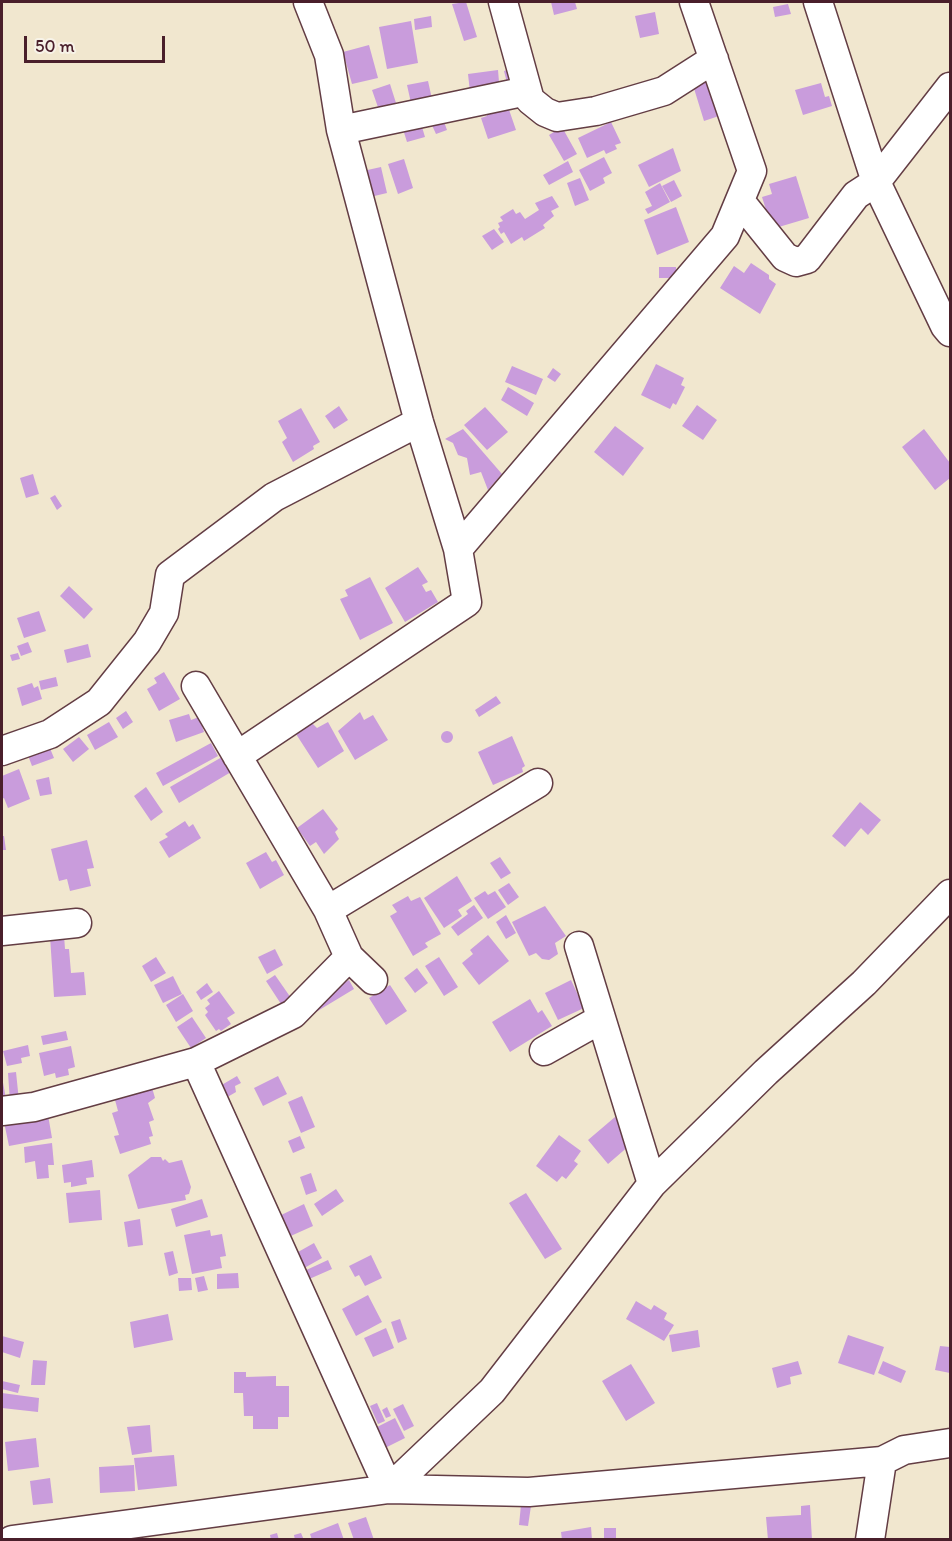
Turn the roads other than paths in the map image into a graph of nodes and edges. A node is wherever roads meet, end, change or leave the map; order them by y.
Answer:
1 (308, 2) edge
2 (503, 2) edge
3 (694, 2) edge
4 (818, 2) edge
5 (714, 59) junction
6 (951, 87) edge
7 (527, 91) junction
8 (341, 130) junction
9 (876, 182) junction
10 (740, 201) junction
11 (951, 332) edge
12 (419, 422) junction
13 (458, 549) junction
14 (196, 686) dead end
15 (2, 751) edge
16 (237, 756) junction
17 (538, 783) dead end
18 (951, 894) edge
19 (328, 910) junction
20 (76, 923) dead end
21 (2, 931) edge
22 (579, 946) dead end
23 (349, 957) junction
24 (373, 980) dead end
25 (601, 1019) junction
26 (544, 1051) dead end
27 (196, 1062) junction
28 (2, 1111) edge
29 (652, 1184) junction
30 (951, 1443) edge
31 (882, 1461) junction
32 (389, 1489) junction
33 (134, 1531) edge
34 (12, 1539) edge
35 (870, 1539) edge

1 - 8 street
2 - 7 street
3 - 5 street
4 - 9 street
5 - 7 street
5 - 10 street
6 - 9 street
7 - 8 street
8 - 12 street
9 - 10 street
9 - 11 street
10 - 13 street
12 - 13 street
12 - 15 street
13 - 16 street
14 - 16 street
16 - 19 street
17 - 19 street
18 - 29 street
19 - 23 street
20 - 21 street
22 - 25 street
23 - 24 street
23 - 27 street
25 - 26 street
25 - 29 street
27 - 28 street
27 - 32 street
29 - 32 street
30 - 31 street
31 - 32 street
31 - 35 street
32 - 33 street
33 - 34 street

